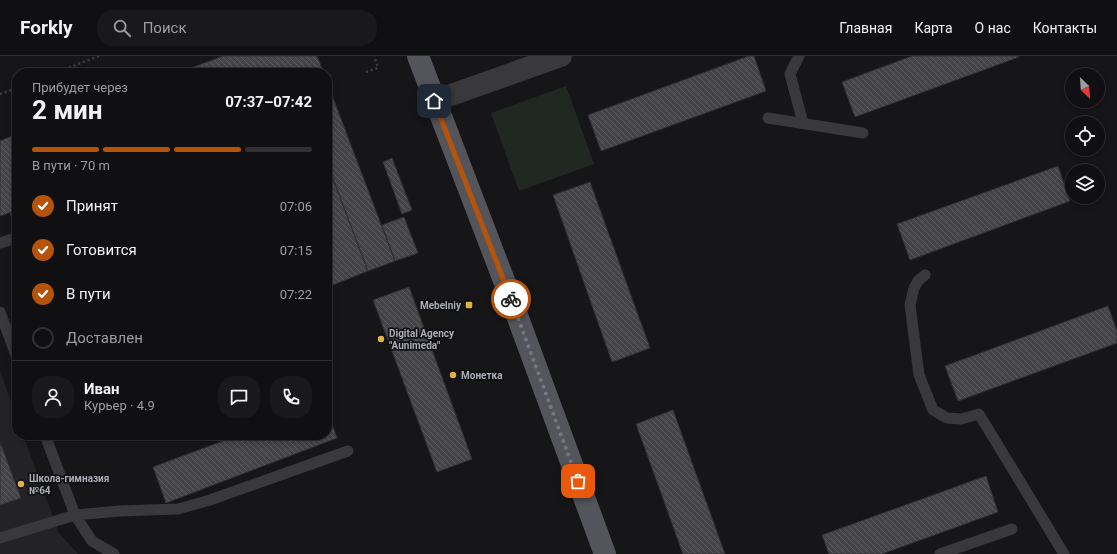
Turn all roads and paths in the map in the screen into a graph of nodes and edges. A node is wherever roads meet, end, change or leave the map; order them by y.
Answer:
1 (100, 56) edge
2 (374, 56) edge
3 (418, 56) edge
4 (561, 56) edge
5 (799, 56) edge
6 (68, 68) edge
7 (366, 72) dead end
8 (12, 90) edge
9 (0, 94) edge
10 (434, 101) junction
11 (768, 118) dead end
12 (803, 123) junction
13 (863, 133) dead end
14 (12, 240) edge
15 (0, 244) edge
16 (925, 275) dead end
17 (0, 312) edge
18 (12, 344) edge
19 (48, 440) edge
20 (348, 451) dead end
21 (75, 515) junction
22 (1012, 529) dead end
23 (0, 538) edge
24 (114, 554) edge
25 (605, 554) edge
26 (940, 554) edge
27 (1064, 554) edge

1 - 6 path
2 - 7 path
3 - 10 main road
4 - 10 street
5 - 12 lane
8 - 9 path
10 - 25 main road
11 - 12 lane
12 - 13 lane
14 - 15 lane
16 - 27 lane
17 - 18 lane
19 - 21 lane
20 - 21 lane
21 - 23 lane
21 - 24 lane
22 - 26 lane

